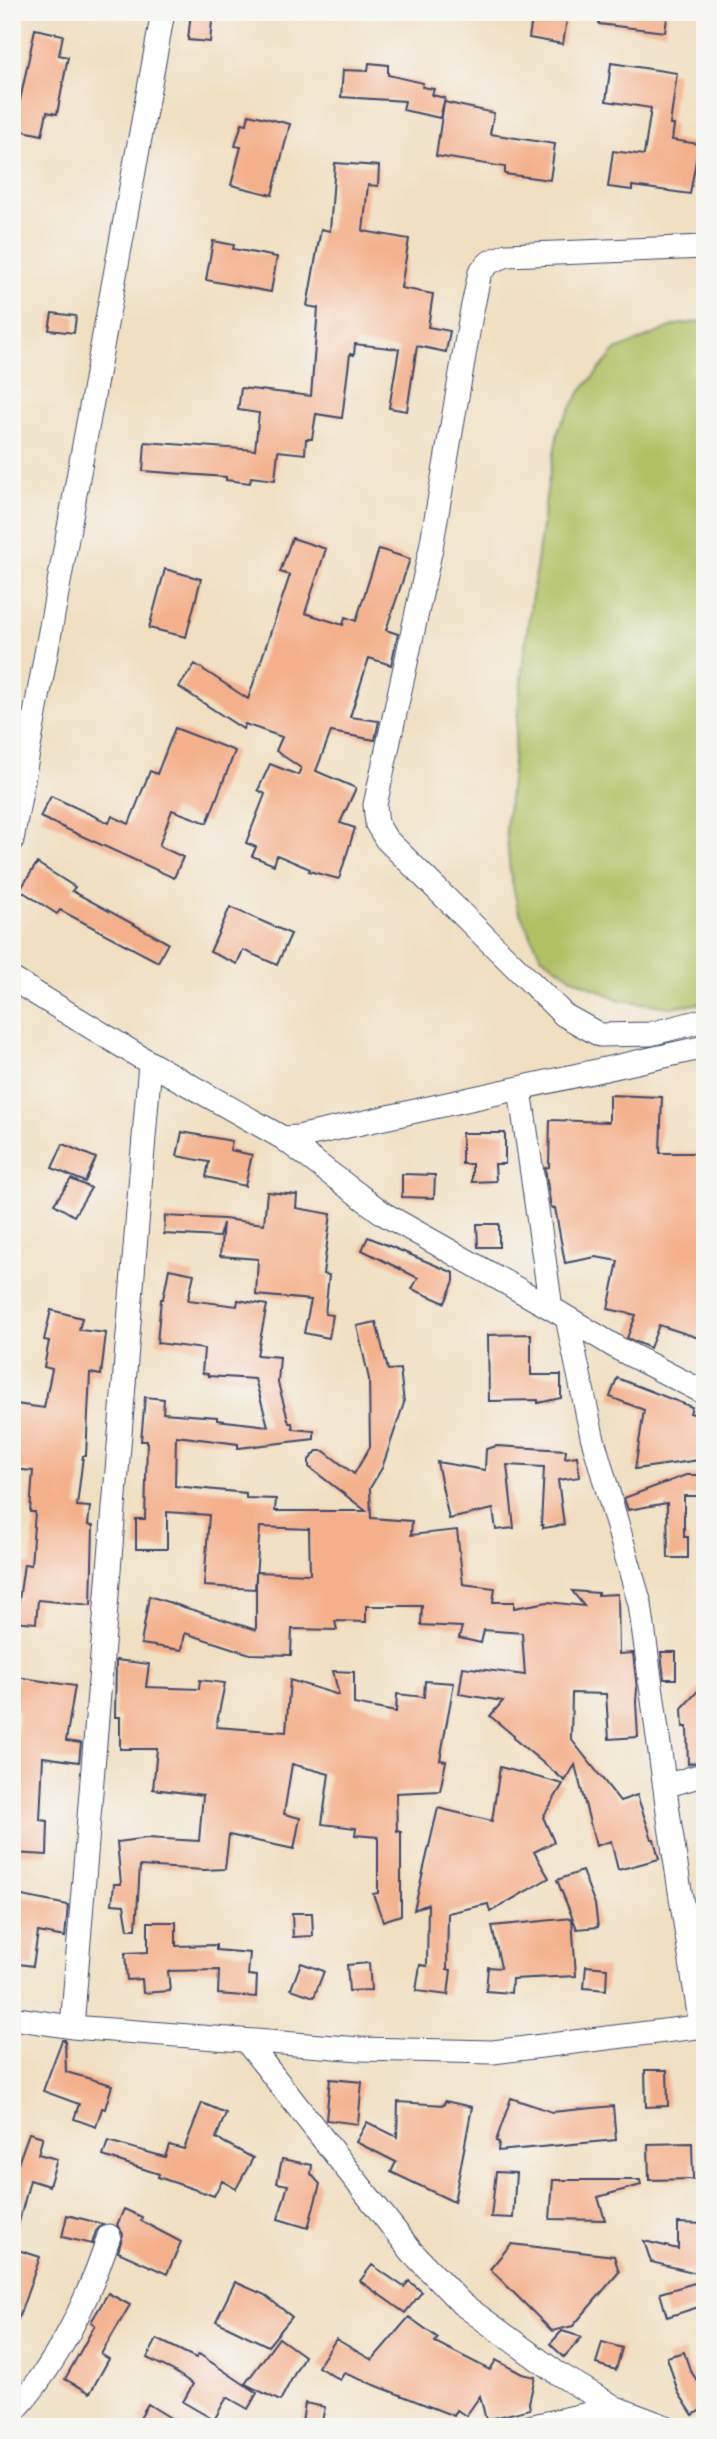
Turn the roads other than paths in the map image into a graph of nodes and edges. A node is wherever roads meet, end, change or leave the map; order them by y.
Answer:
1 (163, 12) edge
2 (705, 247) edge
3 (12, 840) edge
4 (12, 979) edge
5 (705, 1020) edge
6 (705, 1047) edge
7 (150, 1063) junction
8 (520, 1090) junction
9 (283, 1138) junction
10 (559, 1313) junction
11 (705, 1393) edge
12 (705, 1774) edge
13 (665, 1786) junction
14 (12, 2018) edge
15 (703, 2026) edge
16 (72, 2027) junction
17 (246, 2041) junction
18 (109, 2236) dead end
19 (616, 2408) junction
20 (12, 2413) edge
21 (528, 2427) edge
22 (666, 2427) edge

1 - 3 street
2 - 5 street
4 - 7 street
6 - 8 street
7 - 9 street
7 - 16 street
8 - 9 street
8 - 10 street
9 - 10 street
10 - 11 street
10 - 13 street
12 - 13 street
13 - 15 street
14 - 16 street
15 - 17 street
16 - 17 street
17 - 19 street
18 - 20 street
19 - 21 street
19 - 22 street

